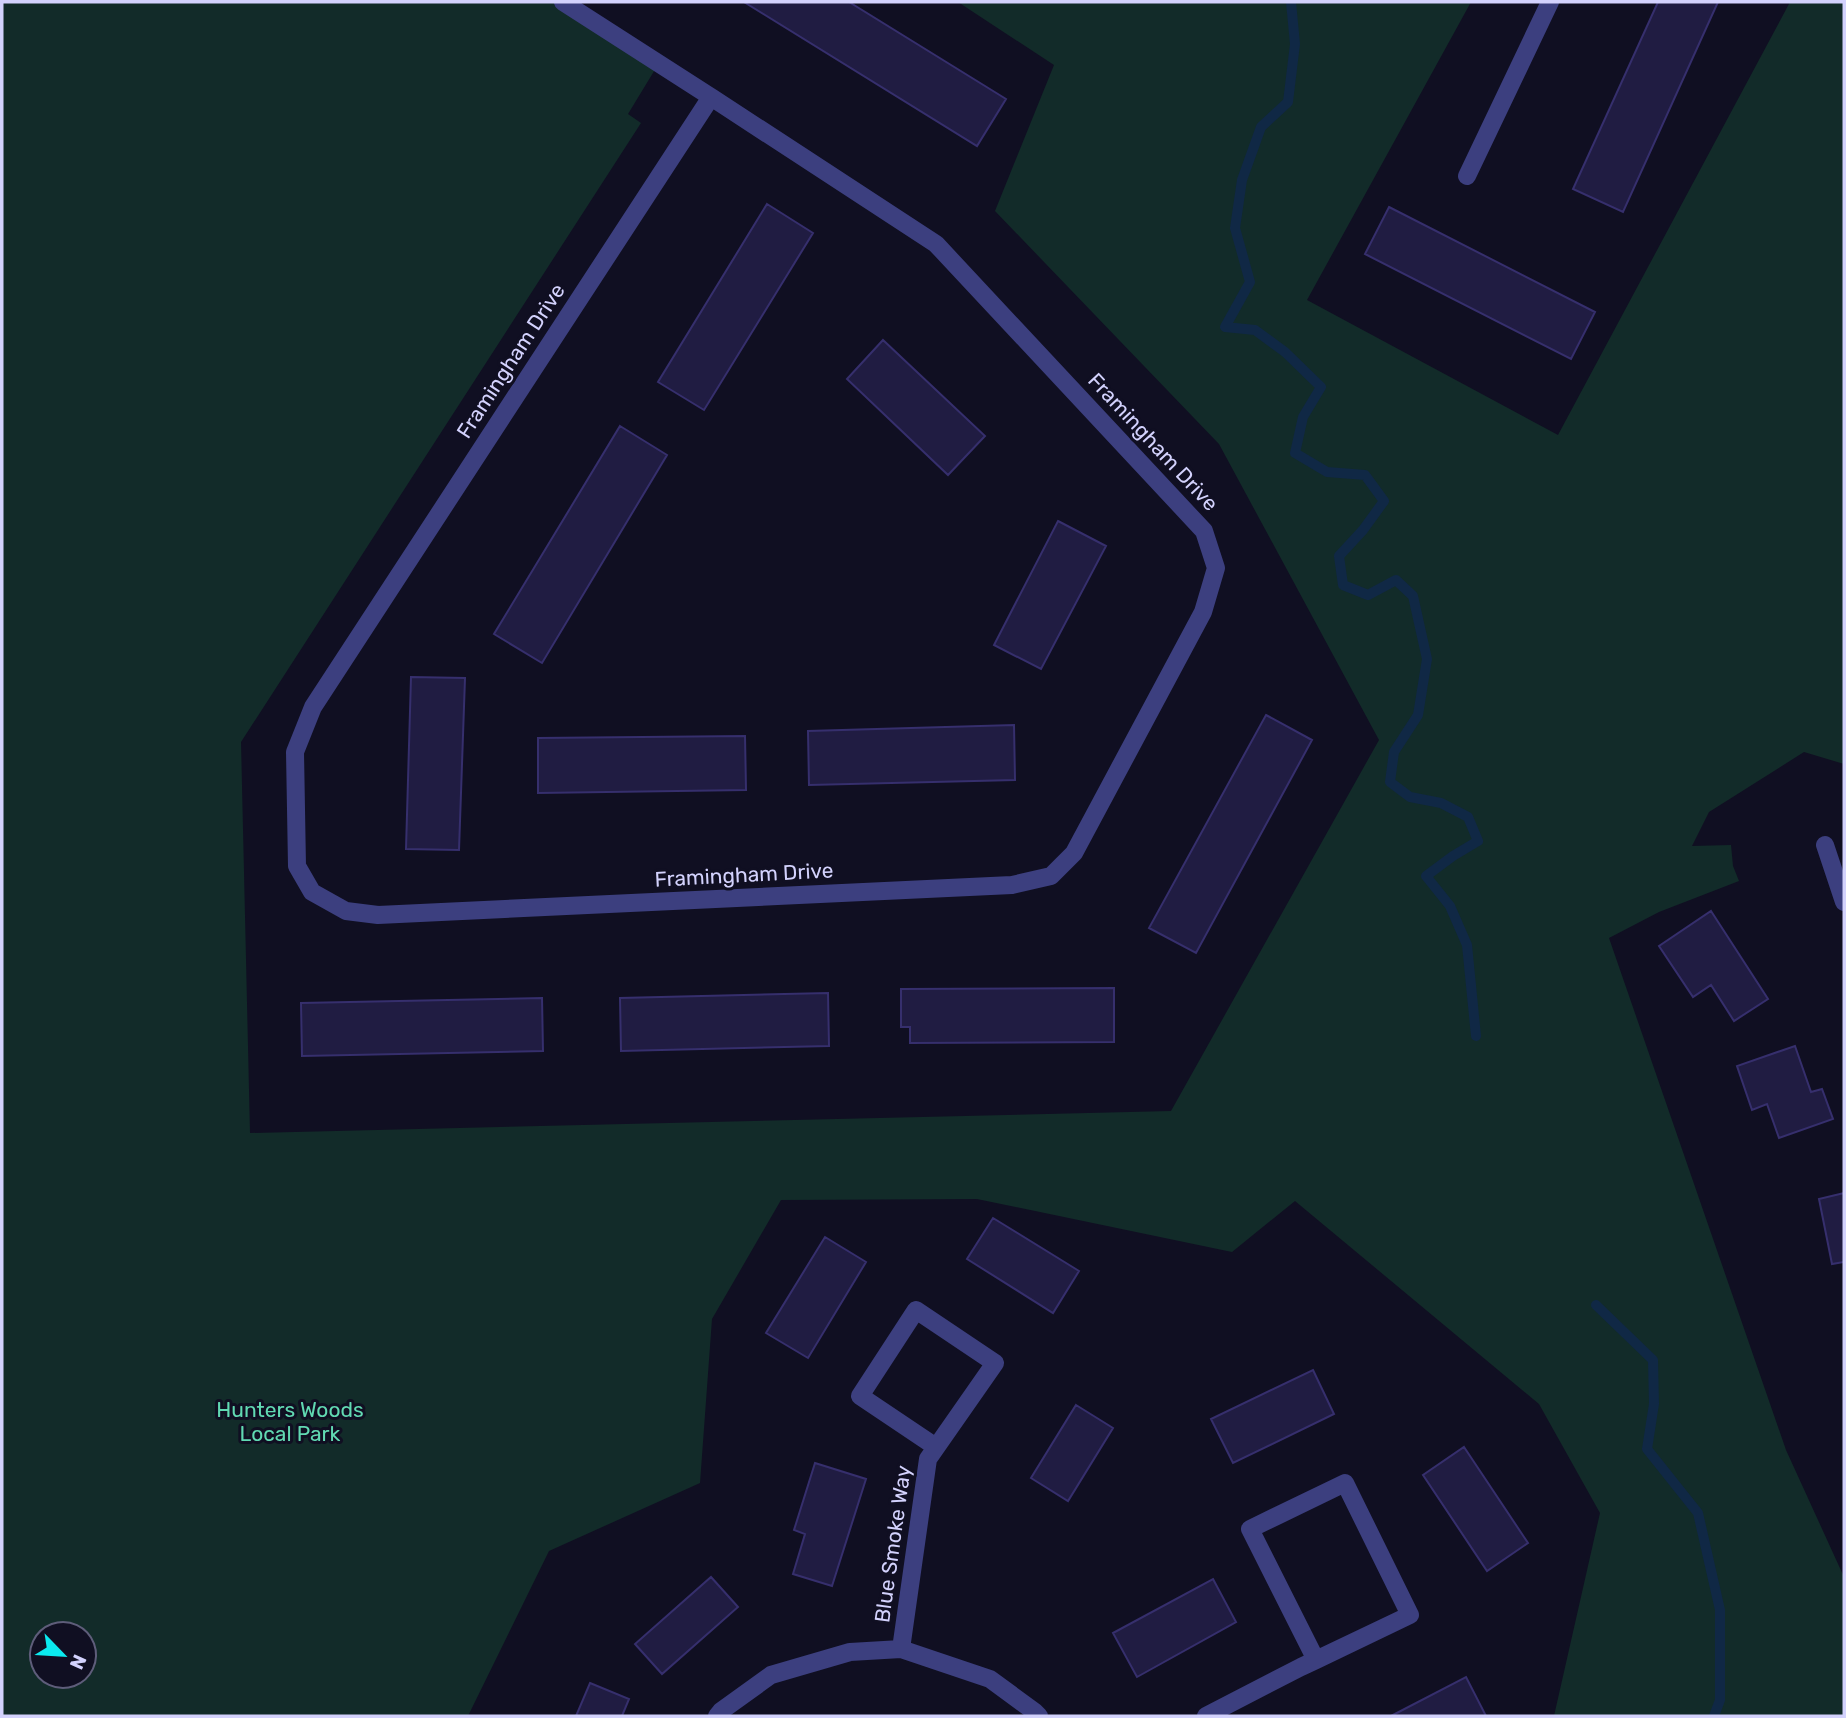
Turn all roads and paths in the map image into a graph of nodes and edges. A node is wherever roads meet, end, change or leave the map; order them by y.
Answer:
1 (563, 2) edge
2 (1550, 2) edge
3 (711, 97) junction
4 (1467, 176) dead end
5 (1825, 845) dead end
6 (1844, 902) edge
7 (936, 1447) junction
8 (901, 1649) junction
9 (1316, 1660) junction
10 (717, 1716) edge
11 (1039, 1716) edge
12 (1206, 1716) edge

1 - 3 street, Framingham Drive
2 - 4 street
3 - 3 street, Framingham Drive
5 - 6 street
7 - 7 street, Blue Smoke Way
7 - 8 street, Blue Smoke Way
8 - 10 street
8 - 11 street
9 - 9 street
9 - 12 street

